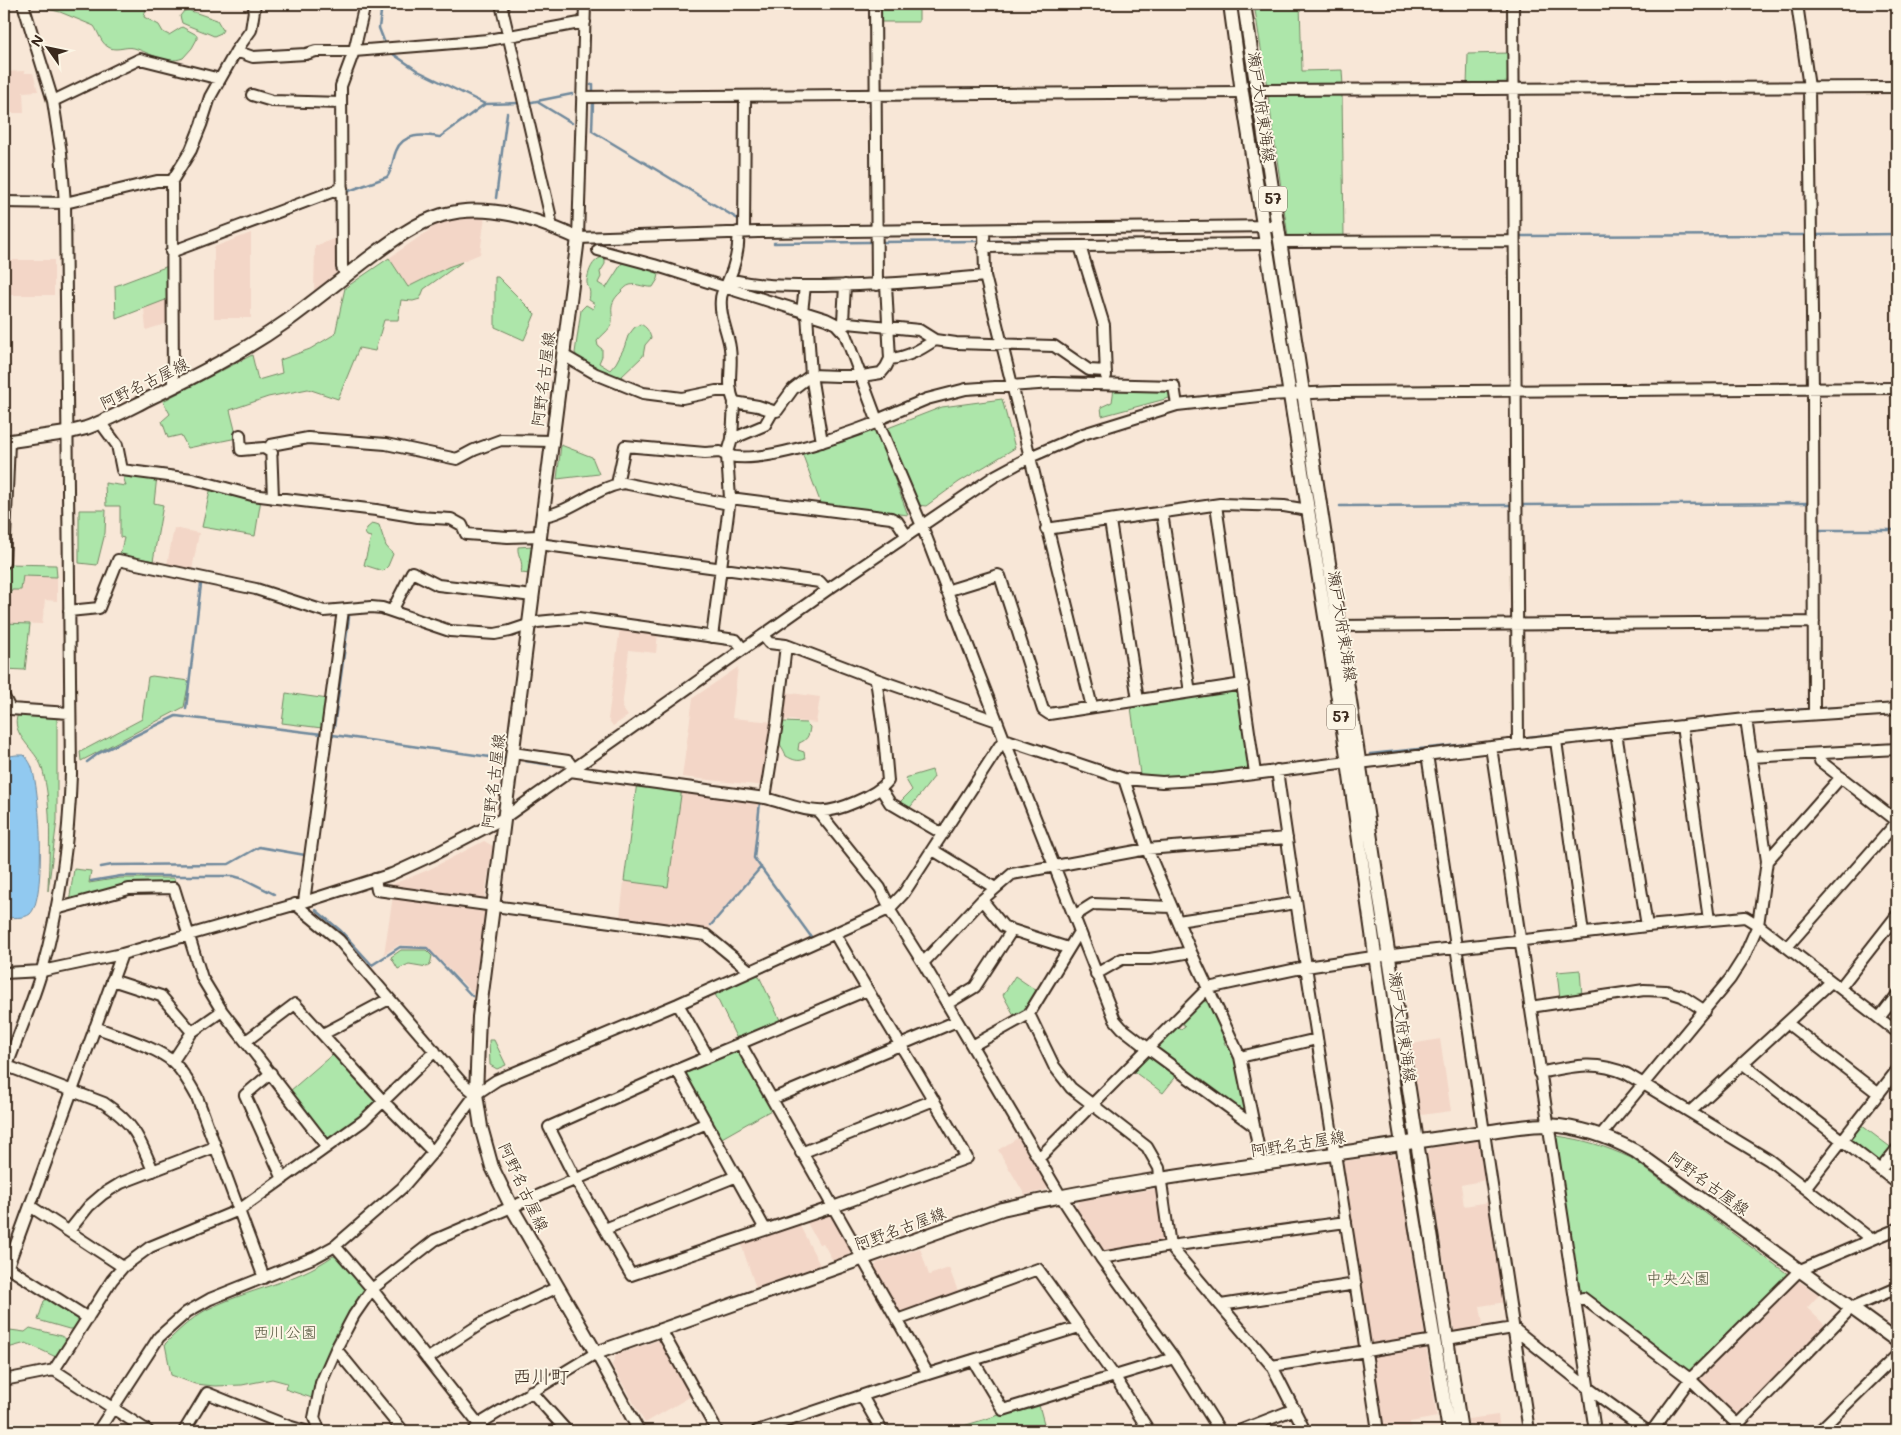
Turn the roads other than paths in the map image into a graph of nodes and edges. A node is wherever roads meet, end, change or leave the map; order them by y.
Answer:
1 (23, 4) edge
2 (255, 4) edge
3 (365, 4) edge
4 (501, 4) edge
5 (585, 4) edge
6 (875, 4) edge
7 (1230, 4) edge
8 (1244, 4) edge
9 (1513, 4) edge
10 (1797, 4) edge
11 (584, 22) junction
12 (509, 36) junction
13 (236, 50) junction
14 (354, 51) junction
15 (220, 79) junction
16 (1809, 87) junction
17 (1897, 87) edge
18 (1256, 90) junction
19 (1513, 90) junction
20 (1242, 92) junction
21 (252, 95) dead end
22 (876, 95) junction
23 (745, 96) junction
24 (582, 97) junction
25 (53, 102) junction
26 (341, 103) junction
27 (172, 181) junction
28 (342, 188) junction
29 (4, 202) edge
30 (65, 203) junction
31 (551, 226) junction
32 (1277, 226) junction
33 (1264, 227) junction
34 (1175, 228) junction
35 (984, 230) junction
36 (741, 232) junction
37 (876, 232) junction
38 (578, 238) junction
39 (1514, 241) junction
40 (1281, 242) junction
41 (1266, 244) junction
42 (1175, 245) junction
43 (1080, 246) junction
44 (984, 247) junction
45 (598, 250) dead end
46 (171, 252) junction
47 (346, 276) junction
48 (985, 276) junction
49 (727, 283) junction
50 (845, 285) junction
51 (881, 285) junction
52 (805, 286) junction
53 (804, 313) junction
54 (889, 327) junction
55 (840, 328) junction
56 (935, 340) junction
57 (1002, 345) junction
58 (563, 355) junction
59 (890, 360) junction
60 (1106, 371) junction
61 (811, 374) junction
62 (862, 376) junction
63 (1106, 384) junction
64 (172, 387) junction
65 (1012, 387) junction
66 (1813, 388) junction
67 (1897, 388) edge
68 (729, 391) junction
69 (1516, 392) junction
70 (1304, 393) junction
71 (1290, 395) junction
72 (734, 402) junction
73 (1177, 405) junction
74 (773, 411) junction
75 (877, 420) junction
76 (100, 422) junction
77 (66, 433) junction
78 (240, 435) dead end
79 (732, 439) junction
80 (552, 441) junction
81 (6, 442) edge
82 (822, 442) junction
83 (272, 453) junction
84 (727, 456) junction
85 (1030, 457) junction
86 (617, 484) junction
87 (273, 498) junction
88 (730, 501) junction
89 (1216, 504) junction
90 (1308, 510) junction
91 (1162, 513) junction
92 (543, 516) junction
93 (1110, 521) junction
94 (922, 526) junction
95 (1046, 529) junction
96 (907, 536) junction
97 (540, 540) junction
98 (4, 563) edge
99 (721, 569) junction
100 (827, 590) junction
101 (946, 591) junction
102 (533, 596) junction
103 (343, 610) junction
104 (69, 611) junction
105 (392, 611) junction
106 (1814, 622) junction
107 (530, 624) junction
108 (1516, 624) junction
109 (1337, 626) junction
110 (763, 635) junction
111 (712, 637) junction
112 (786, 645) junction
113 (743, 649) junction
114 (876, 679) junction
115 (1243, 684) junction
116 (1190, 692) junction
117 (4, 697) edge
118 (1138, 700) junction
119 (1092, 707) junction
120 (1897, 709) edge
121 (69, 713) junction
122 (1814, 714) junction
123 (1746, 719) junction
124 (997, 721) junction
125 (1682, 726) junction
126 (1616, 733) junction
127 (1004, 739) junction
128 (1556, 741) junction
129 (1518, 744) junction
130 (1491, 747) junction
131 (1897, 749) edge
132 (513, 753) junction
133 (1427, 754) junction
134 (1818, 754) junction
135 (1751, 757) junction
136 (1353, 763) junction
137 (571, 770) junction
138 (1277, 770) junction
139 (1255, 773) junction
140 (1841, 777) junction
141 (1124, 780) junction
142 (881, 788) junction
143 (765, 798) junction
144 (818, 812) junction
145 (504, 818) junction
146 (1897, 822) edge
147 (943, 834) junction
148 (1287, 838) junction
149 (1147, 849) junction
150 (933, 850) junction
151 (1767, 861) junction
152 (1054, 866) junction
153 (375, 879) junction
154 (995, 888) junction
155 (982, 900) junction
156 (299, 903) junction
157 (1296, 903) junction
158 (494, 906) junction
159 (1172, 907) junction
160 (889, 908) junction
161 (56, 909) junction
162 (1897, 915) edge
163 (1074, 916) junction
164 (1709, 920) junction
165 (1178, 921) junction
166 (1758, 925) junction
167 (1647, 926) junction
168 (1012, 930) junction
169 (1079, 932) junction
170 (1583, 933) junction
171 (836, 934) junction
172 (189, 936) junction
173 (1520, 941) junction
174 (1455, 947) junction
175 (1068, 948) junction
176 (1787, 948) junction
177 (1191, 952) junction
178 (122, 954) junction
179 (1382, 956) junction
180 (923, 963) junction
181 (1306, 967) junction
182 (42, 971) junction
183 (750, 971) junction
184 (4, 973) edge
185 (1096, 974) junction
186 (112, 980) junction
187 (1831, 982) junction
188 (1208, 988) junction
189 (1840, 988) junction
190 (866, 990) junction
191 (1897, 995) edge
192 (389, 999) junction
193 (678, 1004) junction
194 (947, 1004) junction
195 (1530, 1007) junction
196 (222, 1011) junction
197 (1705, 1011) junction
198 (1029, 1014) junction
199 (1880, 1018) junction
200 (957, 1021) junction
201 (1787, 1023) junction
202 (95, 1028) junction
203 (192, 1032) junction
204 (1897, 1032) edge
205 (323, 1034) junction
206 (1317, 1038) junction
207 (246, 1041) junction
208 (740, 1043) junction
209 (900, 1044) junction
210 (972, 1046) junction
211 (1149, 1049) junction
212 (435, 1051) junction
213 (708, 1057) junction
214 (1240, 1057) junction
215 (173, 1061) junction
216 (1742, 1063) junction
217 (5, 1070) edge
218 (677, 1070) junction
219 (1897, 1070) edge
220 (270, 1073) junction
221 (1539, 1073) junction
222 (1644, 1084) junction
223 (72, 1091) junction
224 (476, 1094) junction
225 (1879, 1094) junction
226 (772, 1098) junction
227 (934, 1100) junction
228 (383, 1101) junction
229 (1092, 1105) junction
230 (1691, 1111) junction
231 (707, 1123) junction
232 (1547, 1125) junction
233 (1254, 1126) junction
234 (1484, 1132) junction
235 (1601, 1135) junction
236 (1417, 1141) junction
237 (1842, 1141) junction
238 (1403, 1144) junction
239 (327, 1147) junction
240 (215, 1148) junction
241 (1897, 1149) edge
242 (433, 1152) junction
243 (801, 1153) junction
244 (1336, 1154) junction
245 (1039, 1158) junction
246 (1262, 1165) junction
247 (1880, 1170) junction
248 (153, 1171) junction
249 (737, 1176) junction
250 (575, 1178) junction
251 (283, 1179) junction
252 (1161, 1180) junction
253 (1897, 1183) edge
254 (1805, 1188) junction
255 (1060, 1196) junction
256 (30, 1206) junction
257 (832, 1207) junction
258 (512, 1208) junction
259 (239, 1210) junction
260 (1346, 1222) junction
261 (605, 1229) junction
262 (765, 1229) junction
263 (1897, 1229) edge
264 (69, 1231) junction
265 (1871, 1239) junction
266 (335, 1246) junction
267 (1170, 1246) junction
268 (1101, 1258) junction
269 (862, 1259) junction
270 (6, 1266) edge
271 (123, 1267) junction
272 (1800, 1270) junction
273 (264, 1278) junction
274 (1356, 1284) junction
275 (558, 1288) junction
276 (1897, 1288) edge
277 (372, 1289) junction
278 (1575, 1301) junction
279 (1221, 1305) junction
280 (1851, 1308) junction
281 (88, 1318) junction
282 (897, 1320) junction
283 (1079, 1328) junction
284 (1513, 1328) junction
285 (661, 1330) junction
286 (1441, 1340) junction
287 (1897, 1341) edge
288 (336, 1349) junction
289 (1365, 1350) junction
290 (596, 1353) junction
291 (1897, 1355) edge
292 (1174, 1358) junction
293 (427, 1359) junction
294 (973, 1360) junction
295 (1272, 1366) junction
296 (54, 1370) junction
297 (928, 1374) junction
298 (1115, 1377) junction
299 (1690, 1379) junction
300 (4, 1380) edge
301 (1588, 1388) junction
302 (531, 1391) junction
303 (862, 1396) junction
304 (113, 1409) junction
305 (1295, 1409) junction
306 (1741, 1428) edge
307 (479, 1429) edge
308 (98, 1431) edge
309 (148, 1431) edge
310 (184, 1431) edge
311 (305, 1431) edge
312 (320, 1431) edge
313 (403, 1431) edge
314 (567, 1431) edge
315 (639, 1431) edge
316 (717, 1431) edge
317 (757, 1431) edge
318 (882, 1431) edge
319 (1149, 1431) edge
320 (1220, 1431) edge
321 (1239, 1431) edge
322 (1305, 1431) edge
323 (1378, 1431) edge
324 (1449, 1431) edge
325 (1461, 1431) edge
326 (1529, 1431) edge
327 (1595, 1431) edge
328 (1647, 1431) edge
329 (1652, 1431) edge
330 (1819, 1431) edge

1 - 25 street
2 - 13 street
3 - 14 street
4 - 12 street
5 - 11 street
6 - 22 street
7 - 20 main road, 瀬戸大府東海線 / 57
8 - 18 main road, 瀬戸大府東海線 / 57
9 - 19 street
10 - 16 street
11 - 12 street
11 - 24 street
12 - 14 street
12 - 31 street
13 - 14 street
13 - 15 street
14 - 26 street
15 - 25 street
15 - 27 street
16 - 17 street
16 - 19 street
16 - 66 street
18 - 19 street
18 - 32 main road, 瀬戸大府東海線 / 57
19 - 39 street
20 - 22 street
20 - 33 main road, 瀬戸大府東海線 / 57
21 - 26 street
22 - 23 street
22 - 37 street
23 - 24 street
23 - 36 street
24 - 38 street
25 - 30 street
26 - 28 street
27 - 30 street
27 - 46 street
28 - 46 street
28 - 47 street
29 - 30 street
30 - 77 street
31 - 38 main road, 阿野名古屋線
31 - 47 main road, 阿野名古屋線
32 - 33 street
32 - 40 main road, 瀬戸大府東海線 / 57
33 - 34 street
33 - 41 main road, 瀬戸大府東海線 / 57
34 - 35 street
34 - 42 street
35 - 37 street
35 - 44 street
36 - 37 street
36 - 38 street
36 - 49 street
37 - 51 street
38 - 58 main road, 阿野名古屋線
39 - 40 street
39 - 69 street
40 - 70 main road, 瀬戸大府東海線 / 57
41 - 42 street
41 - 71 main road, 瀬戸大府東海線 / 57
42 - 43 street
43 - 44 street
43 - 60 street
44 - 48 street
45 - 49 street
46 - 64 street
47 - 64 main road, 阿野名古屋線
48 - 51 street
48 - 57 street
49 - 52 street
49 - 53 street
49 - 68 street
50 - 51 street
50 - 52 street
50 - 55 street
51 - 54 street
52 - 53 street
53 - 55 street
53 - 61 street
54 - 55 street
54 - 56 street
54 - 59 street
55 - 62 street
56 - 57 street
56 - 59 street
57 - 60 street
57 - 65 street
58 - 68 street
58 - 80 main road, 阿野名古屋線
59 - 62 street
60 - 63 street
61 - 62 street
61 - 74 street
61 - 82 street
62 - 75 street
63 - 65 street
63 - 73 street
64 - 76 main road, 阿野名古屋線
65 - 75 street
65 - 85 street
66 - 67 street
66 - 69 street
66 - 106 street
68 - 72 street
69 - 70 street
69 - 108 street
70 - 71 street
70 - 109 main road, 瀬戸大府東海線 / 57
71 - 73 street
71 - 90 main road, 瀬戸大府東海線 / 57
72 - 74 street
72 - 79 street
73 - 85 street
74 - 79 street
75 - 82 street
75 - 94 street
76 - 77 main road, 阿野名古屋線
76 - 87 street
77 - 81 main road, 阿野名古屋線
77 - 104 street
78 - 83 street
79 - 84 street
80 - 83 street
80 - 92 main road, 阿野名古屋線
81 - 98 street
82 - 84 street
83 - 87 street
84 - 86 street
84 - 88 street
85 - 94 street
85 - 95 street
86 - 88 street
86 - 92 street
87 - 97 street
88 - 96 street
88 - 99 street
89 - 90 street
89 - 91 street
89 - 115 street
90 - 136 main road, 瀬戸大府東海線 / 57
91 - 93 street
91 - 116 street
92 - 97 main road, 阿野名古屋線
93 - 95 street
93 - 118 street
94 - 96 street
94 - 101 street
95 - 119 street
96 - 100 street
97 - 99 street
97 - 102 main road, 阿野名古屋線
99 - 100 street
99 - 111 street
100 - 110 street
101 - 119 street
101 - 124 street
102 - 105 street
102 - 107 main road, 阿野名古屋線
103 - 104 street
103 - 105 street
103 - 156 street
104 - 121 street
105 - 107 street
106 - 108 street
106 - 122 street
107 - 111 street
107 - 132 main road, 阿野名古屋線
108 - 109 street
108 - 129 street
109 - 136 main road, 瀬戸大府東海線 / 57
110 - 112 street
110 - 113 street
111 - 113 street
112 - 114 street
112 - 143 street
113 - 137 street
114 - 124 street
114 - 142 street
115 - 116 street
115 - 139 street
116 - 118 street
117 - 121 street
118 - 119 street
120 - 122 street
121 - 161 street
122 - 123 street
123 - 125 street
123 - 135 street
124 - 127 street
125 - 126 street
125 - 164 street
126 - 128 street
126 - 167 street
127 - 141 street
127 - 147 street
127 - 152 street
128 - 129 street
128 - 170 street
129 - 130 street
130 - 133 street
130 - 173 street
131 - 134 street
132 - 137 street
132 - 145 main road, 阿野名古屋線
133 - 136 street
133 - 174 street
134 - 135 street
134 - 140 street
135 - 151 street
136 - 138 street
136 - 179 main road, 瀬戸大府東海線 / 57
137 - 143 street
137 - 145 street
138 - 139 street
138 - 148 street
139 - 141 street
140 - 146 street
140 - 151 street
141 - 149 street
142 - 144 street
142 - 147 street
143 - 144 street
144 - 160 street
145 - 153 street
145 - 158 main road, 阿野名古屋線
146 - 176 street
147 - 150 street
148 - 149 street
148 - 157 street
149 - 152 street
149 - 159 street
150 - 154 street
150 - 160 street
151 - 166 street
152 - 154 street
152 - 163 street
153 - 156 street
153 - 158 street
154 - 155 street
155 - 168 street
155 - 180 street
156 - 172 street
156 - 192 street
157 - 165 street
157 - 181 street
158 - 183 street
158 - 224 main road, 阿野名古屋線
159 - 163 street
159 - 165 street
160 - 171 street
160 - 180 street
161 - 172 street
161 - 182 street
162 - 189 street
163 - 169 street
164 - 166 street
164 - 167 street
165 - 177 street
166 - 176 street
166 - 197 street
167 - 170 street
168 - 175 street
168 - 194 street
169 - 175 street
169 - 185 street
170 - 173 street
171 - 183 street
171 - 190 street
172 - 178 street
172 - 196 street
173 - 174 street
173 - 195 street
174 - 179 street
174 - 234 street
175 - 198 street
176 - 187 street
177 - 185 street
177 - 188 street
178 - 182 street
178 - 186 street
179 - 181 street
179 - 236 main road, 瀬戸大府東海線 / 57
179 - 238 main road, 瀬戸大府東海線 / 57
180 - 194 street
181 - 188 street
181 - 206 street
182 - 184 street
182 - 217 street
183 - 193 street
185 - 211 street
186 - 202 street
186 - 203 street
187 - 189 street
187 - 201 street
188 - 211 street
188 - 214 street
189 - 199 street
190 - 208 street
190 - 209 street
191 - 199 street
192 - 205 street
192 - 212 street
193 - 213 street
193 - 224 street
194 - 200 street
195 - 197 street
195 - 221 street
196 - 203 street
196 - 207 street
197 - 222 street
198 - 210 street
198 - 229 street
199 - 204 street
200 - 209 street
200 - 210 street
201 - 216 street
201 - 225 street
202 - 215 street
202 - 223 street
203 - 215 street
205 - 207 street
205 - 228 street
206 - 214 street
206 - 244 street
207 - 220 street
208 - 213 street
208 - 226 street
209 - 226 street
209 - 227 street
210 - 245 street
211 - 229 street
211 - 233 street
212 - 224 street
212 - 228 street
213 - 218 street
214 - 233 street
215 - 240 street
216 - 230 street
216 - 237 street
217 - 223 street
218 - 231 street
218 - 250 street
219 - 225 street
220 - 239 street
220 - 251 street
221 - 222 street
221 - 232 street
222 - 230 street
222 - 235 street
223 - 248 street
223 - 256 street
224 - 242 street
224 - 258 main road, 阿野名古屋線
225 - 237 street
226 - 243 street
227 - 243 street
227 - 257 street
228 - 239 street
228 - 242 street
229 - 245 street
229 - 252 street
230 - 254 street
231 - 249 street
231 - 250 street
232 - 234 main road, 阿野名古屋線
232 - 235 main road, 阿野名古屋線
232 - 278 street
233 - 246 street
234 - 236 main road, 阿野名古屋線
234 - 284 street
235 - 272 main road, 阿野名古屋線
236 - 238 main road, 阿野名古屋線
236 - 286 main road, 瀬戸大府東海線 / 57
237 - 247 street
237 - 254 street
238 - 244 main road, 阿野名古屋線
238 - 286 main road, 瀬戸大府東海線 / 57
239 - 251 street
240 - 248 street
240 - 259 street
241 - 247 street
242 - 266 street
243 - 257 street
244 - 246 main road, 阿野名古屋線
244 - 260 street
245 - 255 street
246 - 252 main road, 阿野名古屋線
247 - 253 street
248 - 264 street
249 - 261 street
249 - 262 street
250 - 258 street
250 - 261 street
251 - 259 street
252 - 255 main road, 阿野名古屋線
252 - 267 street
254 - 265 street
255 - 268 street
255 - 269 main road, 阿野名古屋線
256 - 264 street
256 - 270 street
257 - 262 street
257 - 269 street
258 - 275 main road, 阿野名古屋線
258 - 277 street
259 - 271 street
259 - 273 street
260 - 267 street
260 - 274 street
261 - 262 street
263 - 265 street
264 - 271 street
265 - 272 street
266 - 273 street
266 - 277 street
267 - 268 street
267 - 279 street
268 - 292 street
269 - 282 street
269 - 285 main road, 阿野名古屋線
270 - 281 street
271 - 281 street
272 - 280 main road, 阿野名古屋線
272 - 299 street
273 - 304 street
274 - 279 street
274 - 289 street
275 - 290 main road, 阿野名古屋線
275 - 293 street
276 - 280 street
277 - 288 street
277 - 293 street
278 - 299 street
278 - 301 street
279 - 295 street
280 - 287 main road, 阿野名古屋線
280 - 306 street
281 - 296 street
282 - 283 street
282 - 297 street
283 - 294 street
283 - 298 street
284 - 286 street
284 - 301 street
284 - 326 street
285 - 290 main road, 阿野名古屋線
285 - 316 street
286 - 289 street
286 - 324 main road, 瀬戸大府東海線 / 57
286 - 325 main road, 瀬戸大府東海線 / 57
288 - 312 street
288 - 313 street
289 - 295 street
289 - 323 street
290 - 302 street
290 - 315 street
291 - 330 street
292 - 298 street
292 - 320 street
293 - 307 street
294 - 297 street
294 - 298 street
295 - 305 street
296 - 300 street
296 - 304 street
297 - 303 street
298 - 319 street
299 - 306 street
299 - 329 street
301 - 327 street
301 - 328 street
302 - 307 street
302 - 314 street
303 - 317 street
303 - 318 street
304 - 308 street
304 - 309 street
305 - 321 street
305 - 322 street
310 - 311 street

